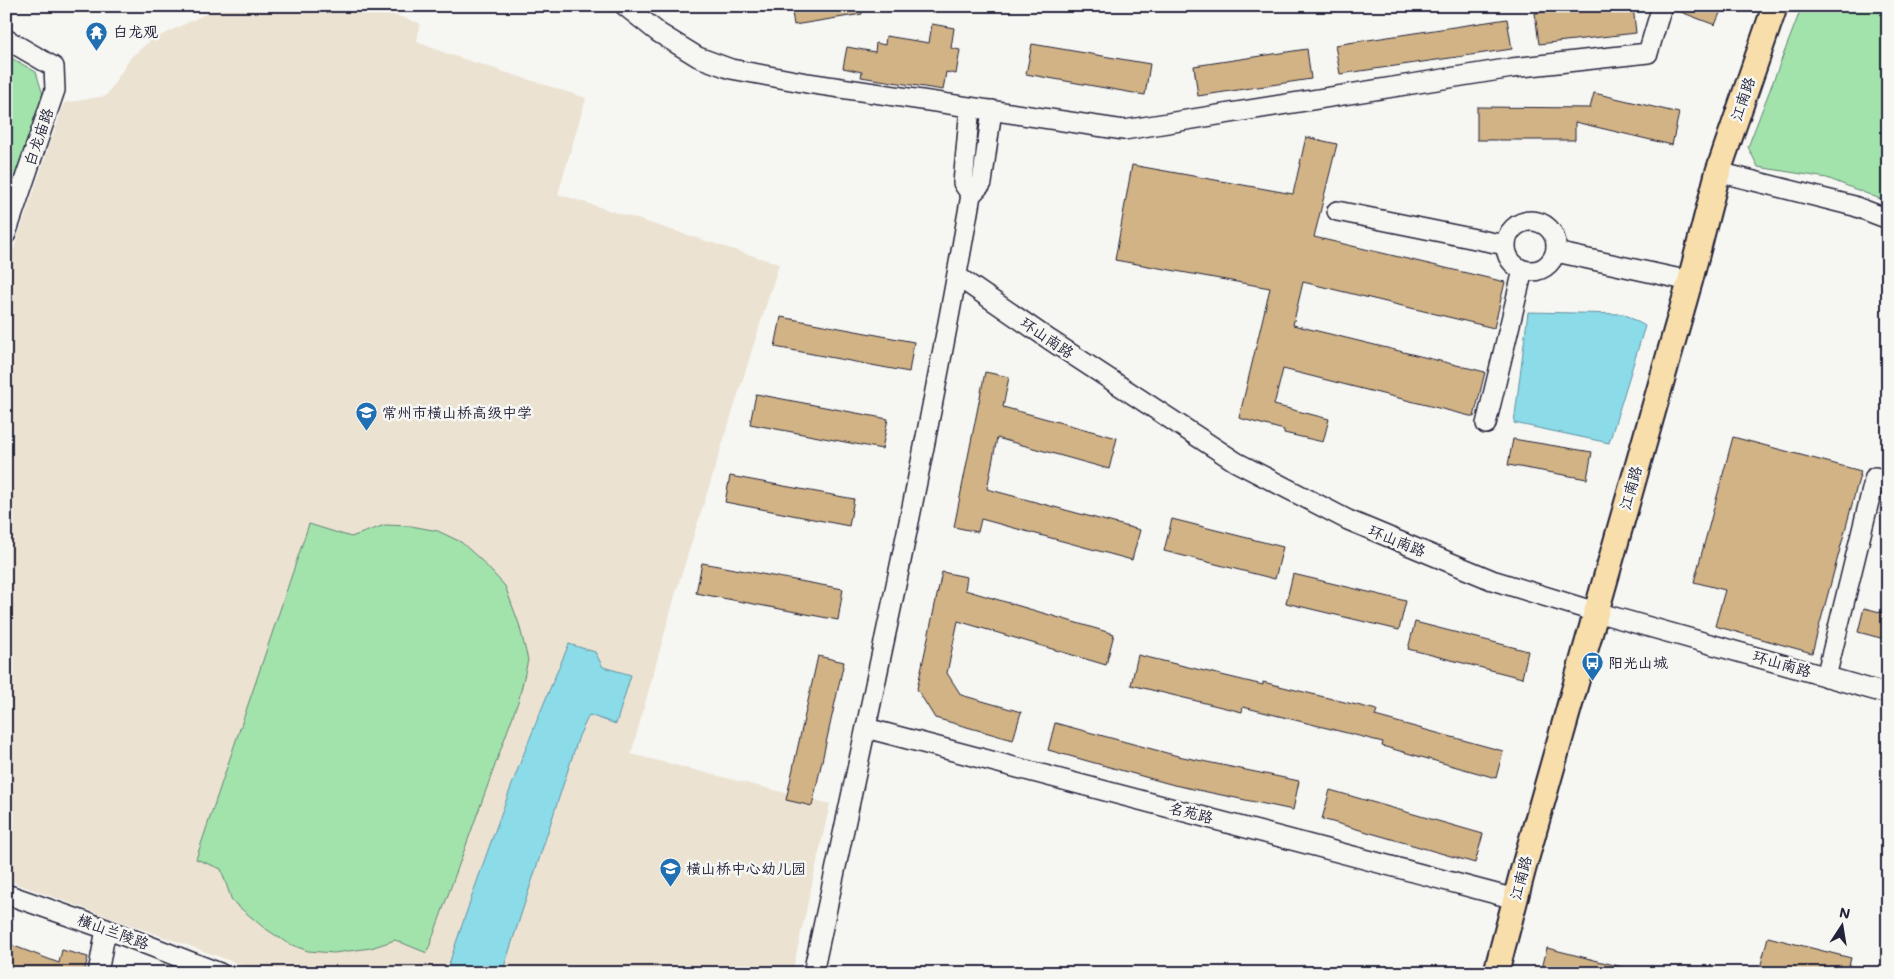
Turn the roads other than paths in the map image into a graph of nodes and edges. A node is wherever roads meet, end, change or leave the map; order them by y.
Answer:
1 (625, 6) edge
2 (1662, 6) edge
3 (1774, 6) edge
4 (6, 39) edge
5 (970, 107) junction
6 (992, 110) junction
7 (1718, 172) junction
8 (971, 195) junction
9 (1337, 211) dead end
10 (1888, 219) edge
11 (6, 234) edge
12 (1506, 246) junction
13 (1556, 252) junction
14 (1523, 270) junction
15 (957, 276) junction
16 (1690, 281) junction
17 (1486, 424) dead end
18 (1875, 477) dead end
19 (1596, 612) junction
20 (1826, 677) junction
21 (1888, 694) edge
22 (866, 728) junction
23 (6, 894) edge
24 (1516, 899) junction
25 (106, 929) junction
26 (98, 973) edge
27 (220, 973) edge
28 (813, 973) edge
29 (1496, 973) edge

1 - 5 street
2 - 6 street
3 - 7 main road, 江南路
4 - 11 street, 白龙庙路
5 - 6 street
5 - 8 street
6 - 8 street
7 - 10 street
7 - 16 main road, 江南路
8 - 15 street
9 - 12 street
12 - 13 street
12 - 14 street
13 - 14 street
13 - 16 street
14 - 17 street
15 - 19 street, 环山南路
15 - 22 street
16 - 19 main road, 江南路
18 - 20 street
19 - 20 street, 环山南路
19 - 24 main road, 江南路
20 - 21 street, 环山南路
22 - 24 street, 名苑路
22 - 28 street
23 - 25 street, 横山兰陵路
24 - 29 main road, 江南路
25 - 26 street
25 - 27 street, 横山兰陵路

